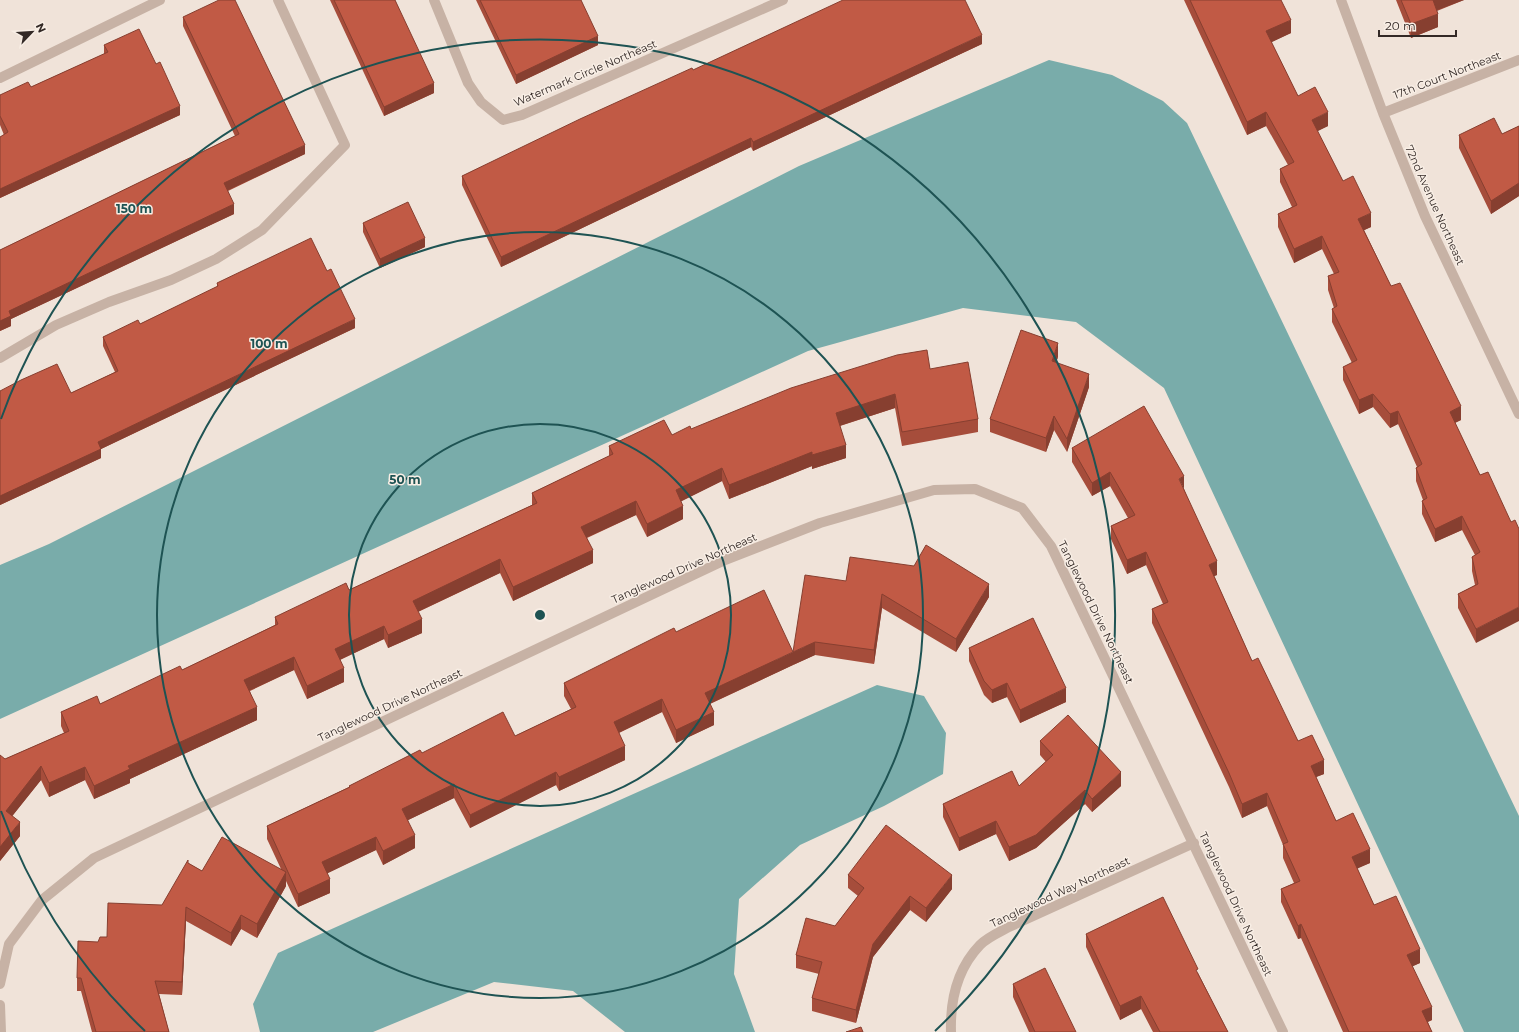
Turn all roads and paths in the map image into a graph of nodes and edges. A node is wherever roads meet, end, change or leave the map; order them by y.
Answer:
1 (160, 0) edge
2 (278, 0) edge
3 (434, 0) edge
4 (783, 0) edge
5 (1341, 0) edge
6 (1519, 60) edge
7 (0, 78) edge
8 (1383, 113) junction
9 (0, 358) edge
10 (1519, 414) edge
11 (1194, 843) junction
12 (0, 984) edge
13 (0, 1006) edge
14 (2, 1032) edge
15 (951, 1032) edge
16 (1283, 1032) edge

1 - 7 street
2 - 9 street
3 - 4 street, Watermark Circle Northeast
5 - 8 street, 72nd Avenue Northeast
6 - 8 street, 17th Court Northeast
8 - 10 street, 72nd Avenue Northeast
11 - 12 street, Tanglewood Drive Northeast
11 - 15 street, Tanglewood Way Northeast
11 - 16 street, Tanglewood Drive Northeast
13 - 14 street

